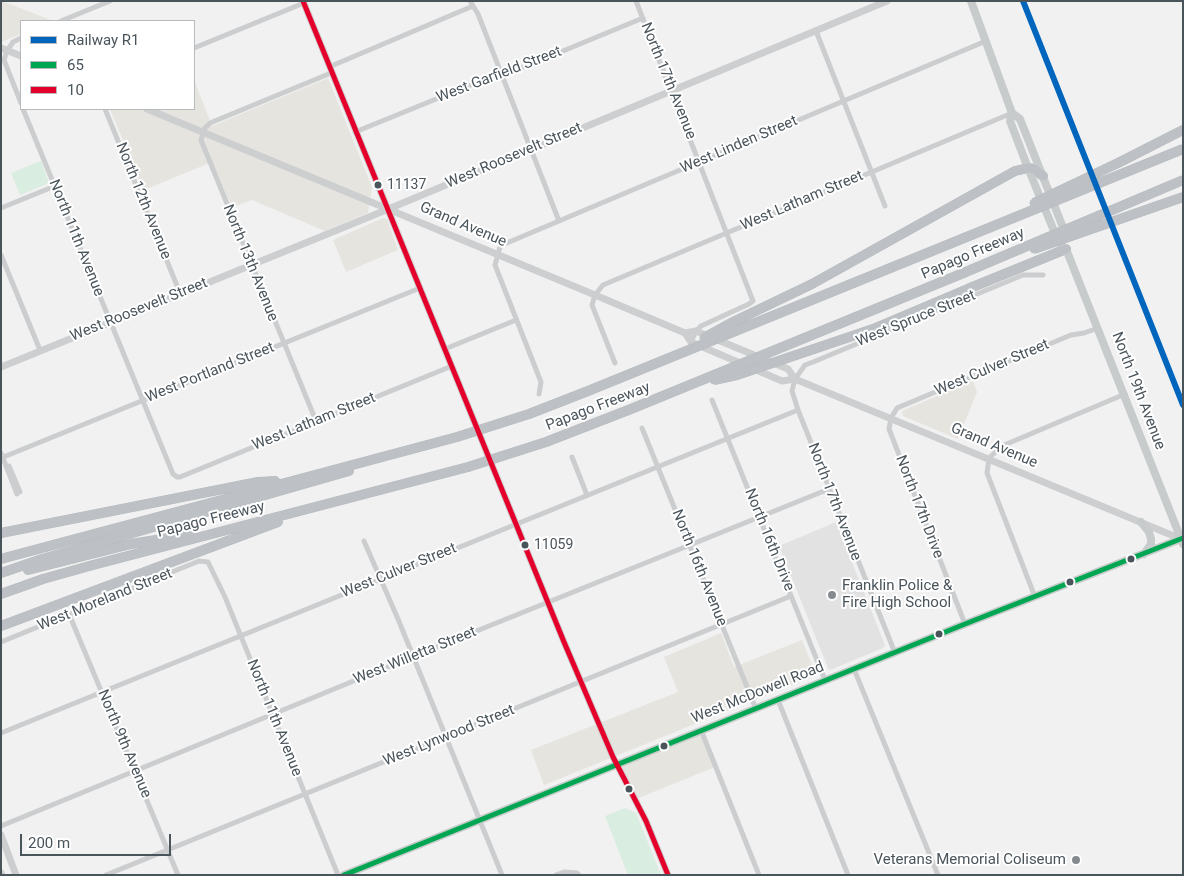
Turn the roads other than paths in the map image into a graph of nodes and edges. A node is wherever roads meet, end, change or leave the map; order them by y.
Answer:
1 (110, 1) edge
2 (636, 1) edge
3 (886, 1) edge
4 (971, 1) edge
5 (303, 2) edge
6 (471, 4) edge
7 (643, 18) junction
8 (64, 20) edge
9 (816, 31) junction
10 (20, 38) edge
11 (986, 41) junction
12 (195, 48) edge
13 (4, 49) edge
14 (20, 56) edge
15 (330, 70) junction
16 (501, 72) junction
17 (672, 91) junction
18 (20, 100) edge
19 (844, 100) junction
20 (24, 110) edge
21 (105, 110) edge
22 (150, 110) edge
23 (1012, 113) junction
24 (1183, 128) edge
25 (203, 132) junction
26 (355, 132) junction
27 (531, 149) junction
28 (1183, 149) edge
29 (699, 162) junction
30 (1028, 168) junction
31 (871, 171) junction
32 (1043, 176) junction
33 (1183, 180) edge
34 (55, 186) junction
35 (1183, 197) edge
36 (885, 206) dead end
37 (1, 208) edge
38 (388, 209) junction
39 (560, 221) junction
40 (726, 232) junction
41 (974, 233) junction
42 (1066, 249) junction
43 (497, 254) junction
44 (1, 255) edge
45 (251, 265) junction
46 (961, 274) junction
47 (1044, 275) dead end
48 (420, 288) junction
49 (180, 293) junction
50 (595, 294) junction
51 (516, 320) junction
52 (110, 322) junction
53 (1098, 328) junction
54 (696, 331) junction
55 (685, 333) junction
56 (691, 342) junction
57 (283, 343) junction
58 (445, 349) junction
59 (40, 350) junction
60 (669, 358) junction
61 (615, 363) dead end
62 (452, 366) junction
63 (1, 367) edge
64 (795, 378) junction
65 (690, 386) junction
66 (539, 394) dead end
67 (1125, 394) junction
68 (143, 400) junction
69 (712, 400) dead end
70 (798, 410) junction
71 (891, 418) junction
72 (316, 421) junction
73 (642, 428) dead end
74 (728, 438) junction
75 (408, 451) junction
76 (2, 456) edge
77 (572, 457) dead end
78 (989, 458) junction
79 (658, 467) junction
80 (177, 477) joint
81 (290, 481) junction
82 (829, 489) junction
83 (18, 493) dead end
84 (587, 495) junction
85 (321, 506) junction
86 (760, 517) junction
87 (1141, 522) junction
88 (516, 524) junction
89 (237, 527) junction
90 (1, 533) edge
91 (1182, 540) edge
92 (364, 541) dead end
93 (690, 546) junction
94 (1144, 554) junction
95 (1, 559) edge
96 (208, 562) joint
97 (1, 573) edge
98 (1, 579) edge
99 (380, 579) junction
100 (1, 594) edge
101 (791, 596) junction
102 (1035, 596) junction
103 (548, 603) junction
104 (70, 614) junction
105 (722, 624) junction
106 (965, 624) junction
107 (1, 626) edge
108 (240, 635) junction
109 (1, 642) edge
110 (895, 652) junction
111 (413, 657) junction
112 (854, 669) junction
113 (825, 680) junction
114 (581, 682) junction
115 (102, 692) junction
116 (778, 700) junction
117 (756, 709) junction
118 (273, 714) junction
119 (701, 730) junction
120 (1, 734) edge
121 (445, 738) junction
122 (617, 764) junction
123 (135, 772) junction
124 (305, 793) junction
125 (480, 820) junction
126 (1, 826) edge
127 (1, 834) edge
128 (168, 850) junction
129 (16, 875) edge
130 (106, 875) edge
131 (178, 875) edge
132 (338, 875) edge
133 (344, 875) edge
134 (502, 875) edge
135 (556, 875) edge
136 (579, 875) edge
137 (668, 875) edge
138 (759, 875) edge
139 (848, 875) edge
140 (938, 875) edge

1 - 8 street
2 - 7 street, North 17th Avenue
3 - 9 street, West Roosevelt Street
4 - 11 main road, North 19th Avenue
5 - 12 street
5 - 15 street
6 - 15 street
6 - 16 street
7 - 16 street, West Garfield Street
7 - 17 street, North 17th Avenue
9 - 17 street, West Roosevelt Street
9 - 19 street
10 - 13 street
11 - 19 street, West Linden Street
11 - 23 main road, North 19th Avenue
13 - 14 street
13 - 18 street
15 - 25 street
15 - 26 street
16 - 26 street, West Garfield Street
16 - 27 street
17 - 27 street, West Roosevelt Street
17 - 29 street, North 17th Avenue
19 - 29 street, West Linden Street
19 - 31 street
20 - 34 street, North 11th Avenue
21 - 49 street, North 12th Avenue
22 - 25 street, Grand Avenue
23 - 30 main road, North 19th Avenue
23 - 31 street, West Latham Street
23 - 32 main road, North 19th Avenue
24 - 41 highway, bridge
25 - 38 street, Grand Avenue
25 - 45 street, North 13th Avenue
26 - 38 street
27 - 38 street, West Roosevelt Street
27 - 39 street
28 - 41 highway, Papago Freeway, bridge
29 - 39 street, West Linden Street
29 - 40 street, North 17th Avenue
30 - 32 highway
30 - 42 main road, North 19th Avenue
30 - 60 highway, bridge
31 - 36 street
31 - 40 street, West Latham Street
32 - 42 main road, North 19th Avenue
33 - 46 highway, Papago Freeway, bridge
34 - 37 street
34 - 52 street, North 11th Avenue
35 - 46 highway, bridge
38 - 43 street, Grand Avenue
38 - 45 street, West Roosevelt Street
38 - 48 street
39 - 43 street, West Linden Street
40 - 50 street, West Latham Street
40 - 54 street, North 17th Avenue
41 - 60 highway, Papago Freeway, bridge
42 - 53 main road, North 19th Avenue
42 - 65 highway, bridge
43 - 50 street, Grand Avenue
43 - 51 street
44 - 59 street
45 - 49 street, West Roosevelt Street
45 - 57 street, North 13th Avenue
46 - 65 highway, Papago Freeway, bridge
47 - 64 street, West Spruce Street
48 - 57 street, West Portland Street
48 - 58 street
49 - 52 street, West Roosevelt Street
50 - 55 street, Grand Avenue
50 - 61 street
51 - 58 street
51 - 66 street
52 - 59 street, West Roosevelt Street
52 - 68 street, North 11th Avenue
53 - 67 main road, North 19th Avenue
53 - 71 street, West Culver Street
54 - 55 street
54 - 56 street
54 - 64 street, Grand Avenue
55 - 56 street
56 - 64 street, Grand Avenue
57 - 68 street, West Portland Street
57 - 72 street, North 13th Avenue
58 - 62 street
59 - 63 street, West Roosevelt Street
60 - 75 highway, Papago Freeway, bridge
62 - 72 street, West Latham Street
62 - 88 street
64 - 70 street, North 17th Avenue
64 - 71 street, Grand Avenue
65 - 85 highway, Papago Freeway, bridge
67 - 78 street
67 - 91 main road, North 19th Avenue
68 - 76 street, West Portland Street
68 - 80 street, North 11th Avenue
69 - 74 street, North 16th Drive
70 - 74 street, West Culver Street
70 - 82 street, North 17th Avenue
71 - 78 street, Grand Avenue
71 - 106 street, North 17th Drive
72 - 80 street, West Latham Street
73 - 79 street, North 16th Avenue
74 - 79 street, West Culver Street
74 - 86 street, North 16th Drive
75 - 81 highway, Papago Freeway
75 - 97 highway
76 - 83 street
77 - 84 street
78 - 87 street, Grand Avenue
78 - 102 street
79 - 84 street, West Culver Street
79 - 93 street, North 16th Avenue
81 - 90 highway
81 - 95 highway, Papago Freeway
82 - 86 street, West Willetta Street
82 - 110 street, North 17th Avenue
84 - 88 street, West Culver Street
85 - 89 highway, Papago Freeway
85 - 107 highway
86 - 93 street, West Willetta Street
86 - 101 street, North 16th Drive
87 - 91 street, Grand Avenue
87 - 94 main road
88 - 99 street, West Culver Street
88 - 103 street
89 - 98 highway
89 - 100 highway, Papago Freeway
91 - 94 main road, West McDowell Road
92 - 99 street
93 - 103 street, West Willetta Street
93 - 105 street, North 16th Avenue
94 - 102 main road, West McDowell Road
96 - 104 street, West Moreland Street
96 - 108 street, North 11th Avenue
99 - 108 street, West Culver Street
99 - 111 street
101 - 105 street, West Lynwood Street
101 - 113 street, North 16th Drive
102 - 106 main road, West McDowell Road
103 - 111 street, West Willetta Street
103 - 114 street
104 - 109 street, West Moreland Street
104 - 115 street, North 9th Avenue
105 - 114 street, West Lynwood Street
105 - 117 street, North 16th Avenue
106 - 110 main road, West McDowell Road
108 - 115 street, West Culver Street
108 - 118 street, North 11th Avenue
110 - 112 main road, West McDowell Road
111 - 118 street, West Willetta Street
111 - 121 street
112 - 113 main road, West McDowell Road
112 - 140 street
113 - 116 main road, West McDowell Road
114 - 121 street, West Lynwood Street
114 - 122 street
115 - 120 street, West Culver Street
115 - 123 street, North 9th Avenue
116 - 117 main road, West McDowell Road
116 - 139 street
117 - 119 main road, West McDowell Road
118 - 123 street, West Willetta Street
118 - 124 street, North 11th Avenue
119 - 122 main road, West McDowell Road
119 - 138 street
121 - 124 street, West Lynwood Street
121 - 125 street
122 - 125 main road, West McDowell Road
122 - 137 street
123 - 126 street, West Willetta Street
123 - 128 street, North 9th Avenue
124 - 128 street, West Lynwood Street
124 - 132 street, North 11th Avenue
125 - 133 main road, West McDowell Road
125 - 134 street
127 - 129 street
128 - 130 street, West Lynwood Street
128 - 131 street, North 9th Avenue
135 - 136 street

